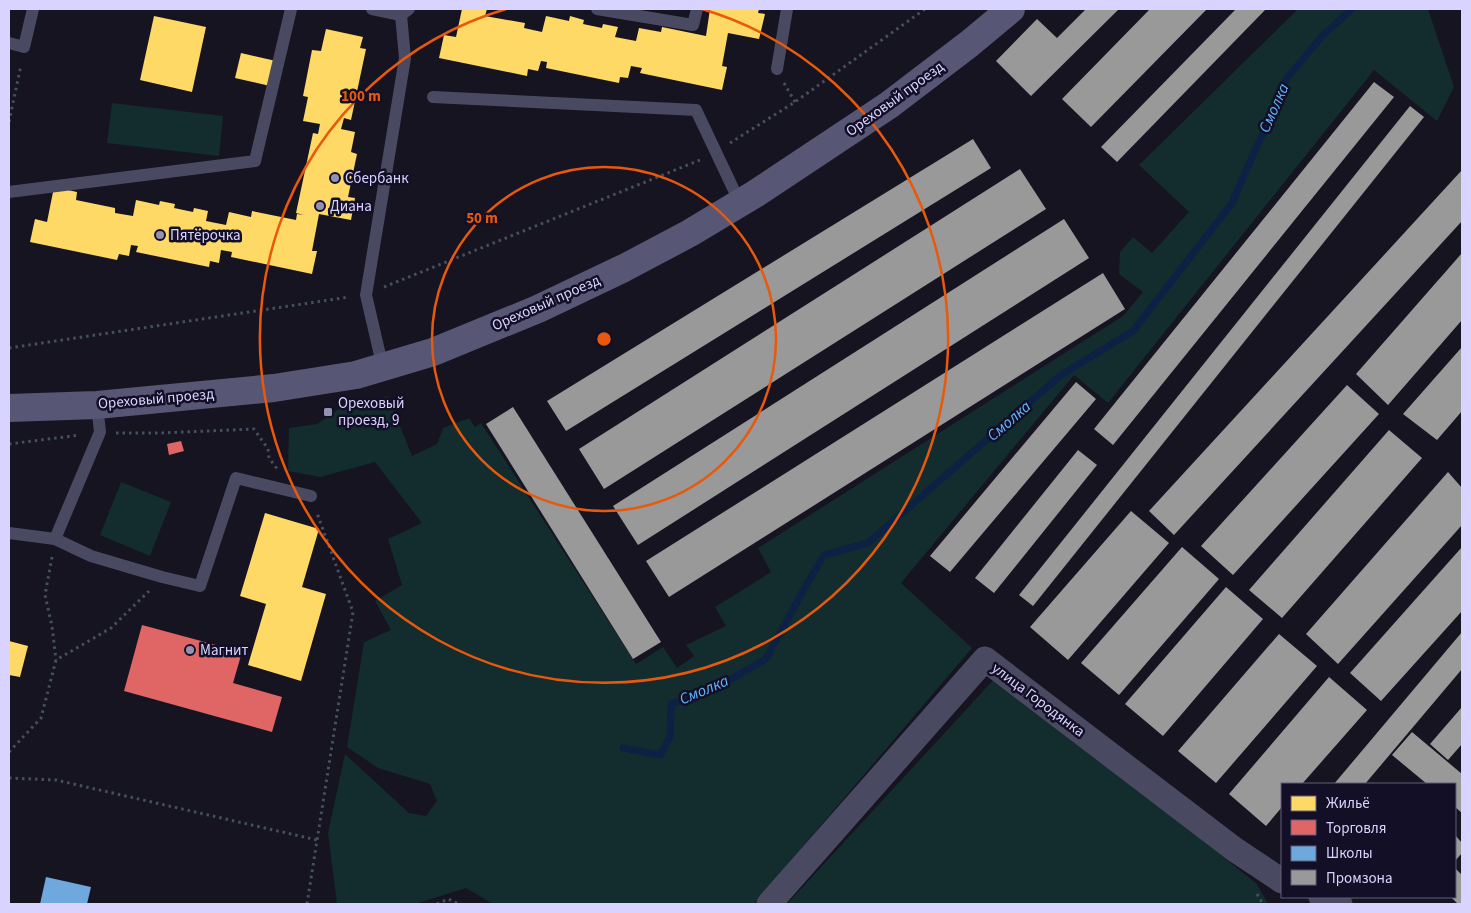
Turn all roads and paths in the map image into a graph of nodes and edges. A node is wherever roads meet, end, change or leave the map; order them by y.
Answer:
1 (33, 9) edge
2 (291, 9) edge
3 (372, 9) edge
4 (597, 9) edge
5 (697, 9) edge
6 (787, 9) edge
7 (925, 9) edge
8 (1002, 11) edge
9 (405, 12) edge
10 (9, 43) edge
11 (24, 47) junction
12 (776, 69) dead end
13 (433, 97) dead end
14 (9, 122) edge
15 (715, 152) junction
16 (9, 192) edge
17 (740, 203) junction
18 (366, 294) junction
19 (9, 348) edge
20 (382, 368) junction
21 (97, 405) junction
22 (9, 408) edge
23 (224, 430) dead end
24 (283, 490) junction
25 (311, 496) joint
26 (9, 533) edge
27 (55, 539) junction
28 (162, 577) junction
29 (56, 660) junction
30 (9, 752) edge
31 (9, 778) edge
32 (317, 840) junction
33 (1281, 880) edge
34 (1325, 898) edge
35 (307, 904) edge
36 (437, 904) edge
37 (458, 904) edge
38 (769, 904) edge
39 (1340, 904) edge

1 - 11 lane
2 - 16 lane
3 - 9 lane
4 - 5 lane
6 - 12 lane
7 - 15 path
8 - 17 street, Ореховый проезд
9 - 18 lane
10 - 11 lane
11 - 14 path
13 - 15 lane
15 - 17 lane
15 - 18 path
17 - 20 street, Ореховый проезд
18 - 19 path
18 - 20 lane
20 - 21 street, Ореховый проезд
21 - 22 street, Ореховый проезд
21 - 27 lane
23 - 24 path
24 - 25 lane
24 - 28 lane
25 - 32 path
26 - 27 lane
27 - 28 lane
27 - 29 path
28 - 29 path
29 - 30 path
31 - 32 path
32 - 35 path
33 - 38 street, улица Городянка
34 - 39 street
36 - 37 path

